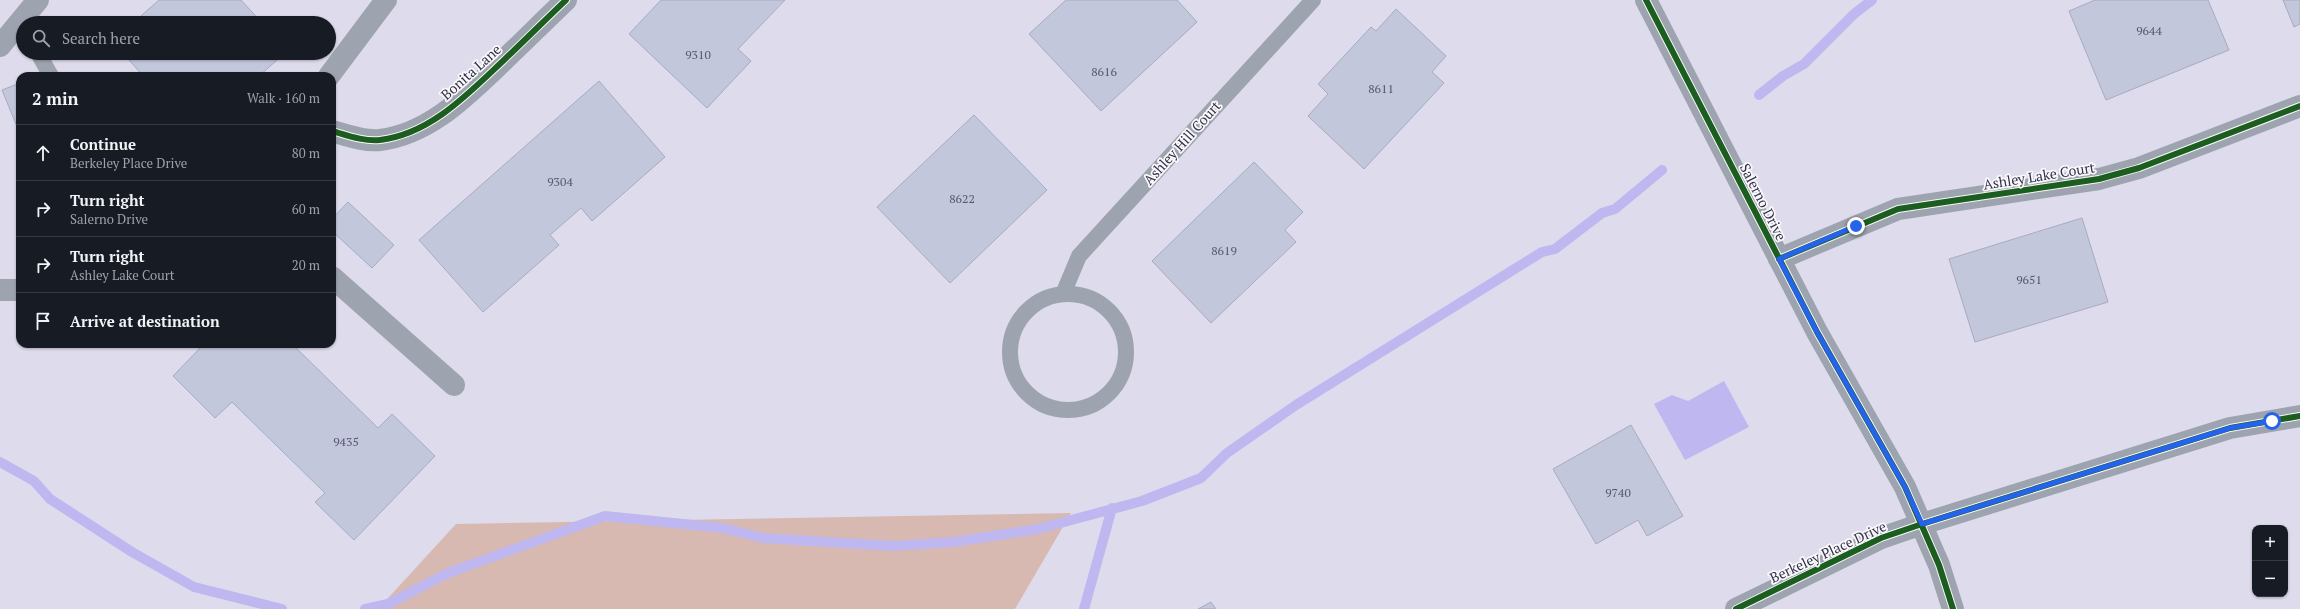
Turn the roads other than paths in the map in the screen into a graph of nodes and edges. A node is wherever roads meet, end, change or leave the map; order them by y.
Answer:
1 (38, 0) edge
2 (386, 0) edge
3 (566, 0) edge
4 (1313, 0) edge
5 (1646, 0) edge
6 (28, 16) edge
7 (16, 32) edge
8 (0, 46) edge
9 (42, 60) edge
10 (49, 72) edge
11 (332, 72) edge
12 (2300, 106) edge
13 (336, 132) edge
14 (1779, 259) junction
15 (336, 281) edge
16 (0, 290) edge
17 (16, 290) edge
18 (1063, 294) junction
19 (454, 385) dead end
20 (2300, 416) edge
21 (1922, 524) junction
22 (1736, 609) edge
23 (1953, 609) edge

1 - 6 street
2 - 11 street
3 - 13 street, Bonita Lane
4 - 18 lane, Ashley Hill Court
5 - 14 street, Salerno Drive
7 - 8 street
9 - 10 lane
12 - 14 street, Ashley Lake Court
14 - 21 street, Salerno Drive
15 - 19 street
16 - 17 street
18 - 18 lane
20 - 21 street, Berkeley Place Drive
21 - 22 street, Berkeley Place Drive
21 - 23 street, Salerno Drive

